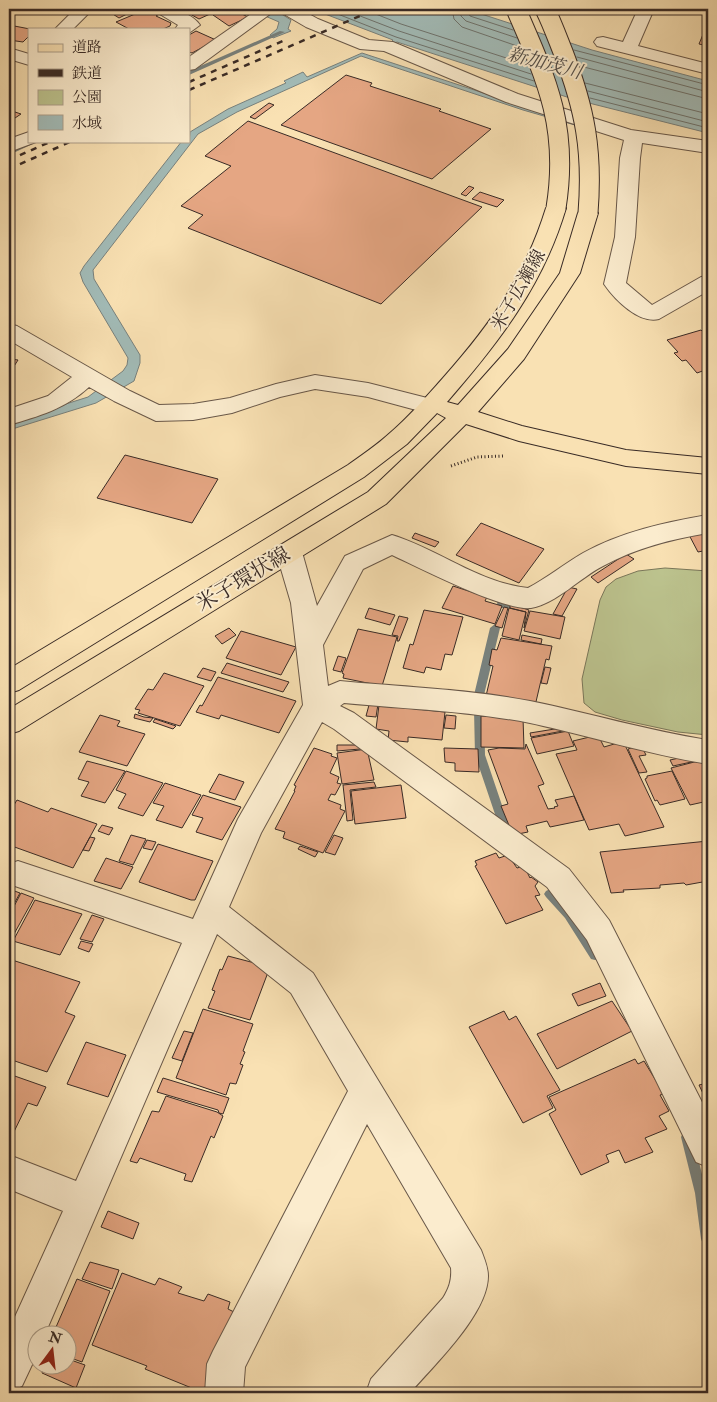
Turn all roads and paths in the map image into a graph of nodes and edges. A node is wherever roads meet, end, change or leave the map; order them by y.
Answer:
1 (85, 9) edge
2 (164, 9) edge
3 (288, 9) edge
4 (516, 9) edge
5 (545, 9) edge
6 (646, 9) edge
7 (264, 12) edge
8 (187, 27) edge
9 (64, 28) edge
10 (228, 38) junction
11 (603, 42) dead end
12 (628, 49) junction
13 (9, 53) edge
14 (28, 60) edge
15 (190, 64) edge
16 (708, 69) edge
17 (634, 136) junction
18 (28, 138) edge
19 (9, 146) edge
20 (708, 147) edge
21 (701, 286) edge
22 (708, 308) edge
23 (9, 331) edge
24 (9, 343) edge
25 (93, 382) junction
26 (431, 406) junction
27 (462, 414) junction
28 (9, 417) edge
29 (708, 466) edge
30 (708, 524) edge
31 (289, 552) junction
32 (310, 644) junction
33 (9, 682) edge
34 (317, 706) junction
35 (9, 723) edge
36 (708, 752) edge
37 (18, 874) dead end
38 (206, 923) junction
39 (366, 1090) junction
40 (708, 1150) edge
41 (9, 1172) edge
42 (85, 1202) junction
43 (9, 1373) edge
44 (224, 1393) edge
45 (385, 1393) edge

1 - 9 street
2 - 8 street
3 - 17 street
4 - 26 main road, 米子広瀬線, bridge
5 - 27 main road, 米子広瀬線, bridge
6 - 12 street
7 - 10 street
8 - 10 street
10 - 15 street
11 - 12 street
12 - 16 street
13 - 14 street
17 - 20 street
17 - 21 street
18 - 19 street
21 - 22 street
23 - 25 street
24 - 25 street
25 - 26 street
25 - 28 street
26 - 27 main road
26 - 33 main road, 米子環状線
27 - 29 main road
27 - 31 main road, 米子環状線
30 - 32 street
31 - 32 street
31 - 35 main road, 米子環状線
32 - 34 street
34 - 36 street
34 - 38 street
34 - 40 street
37 - 38 street
38 - 39 street
38 - 42 street
39 - 44 street
39 - 45 street
41 - 42 street
42 - 43 street

